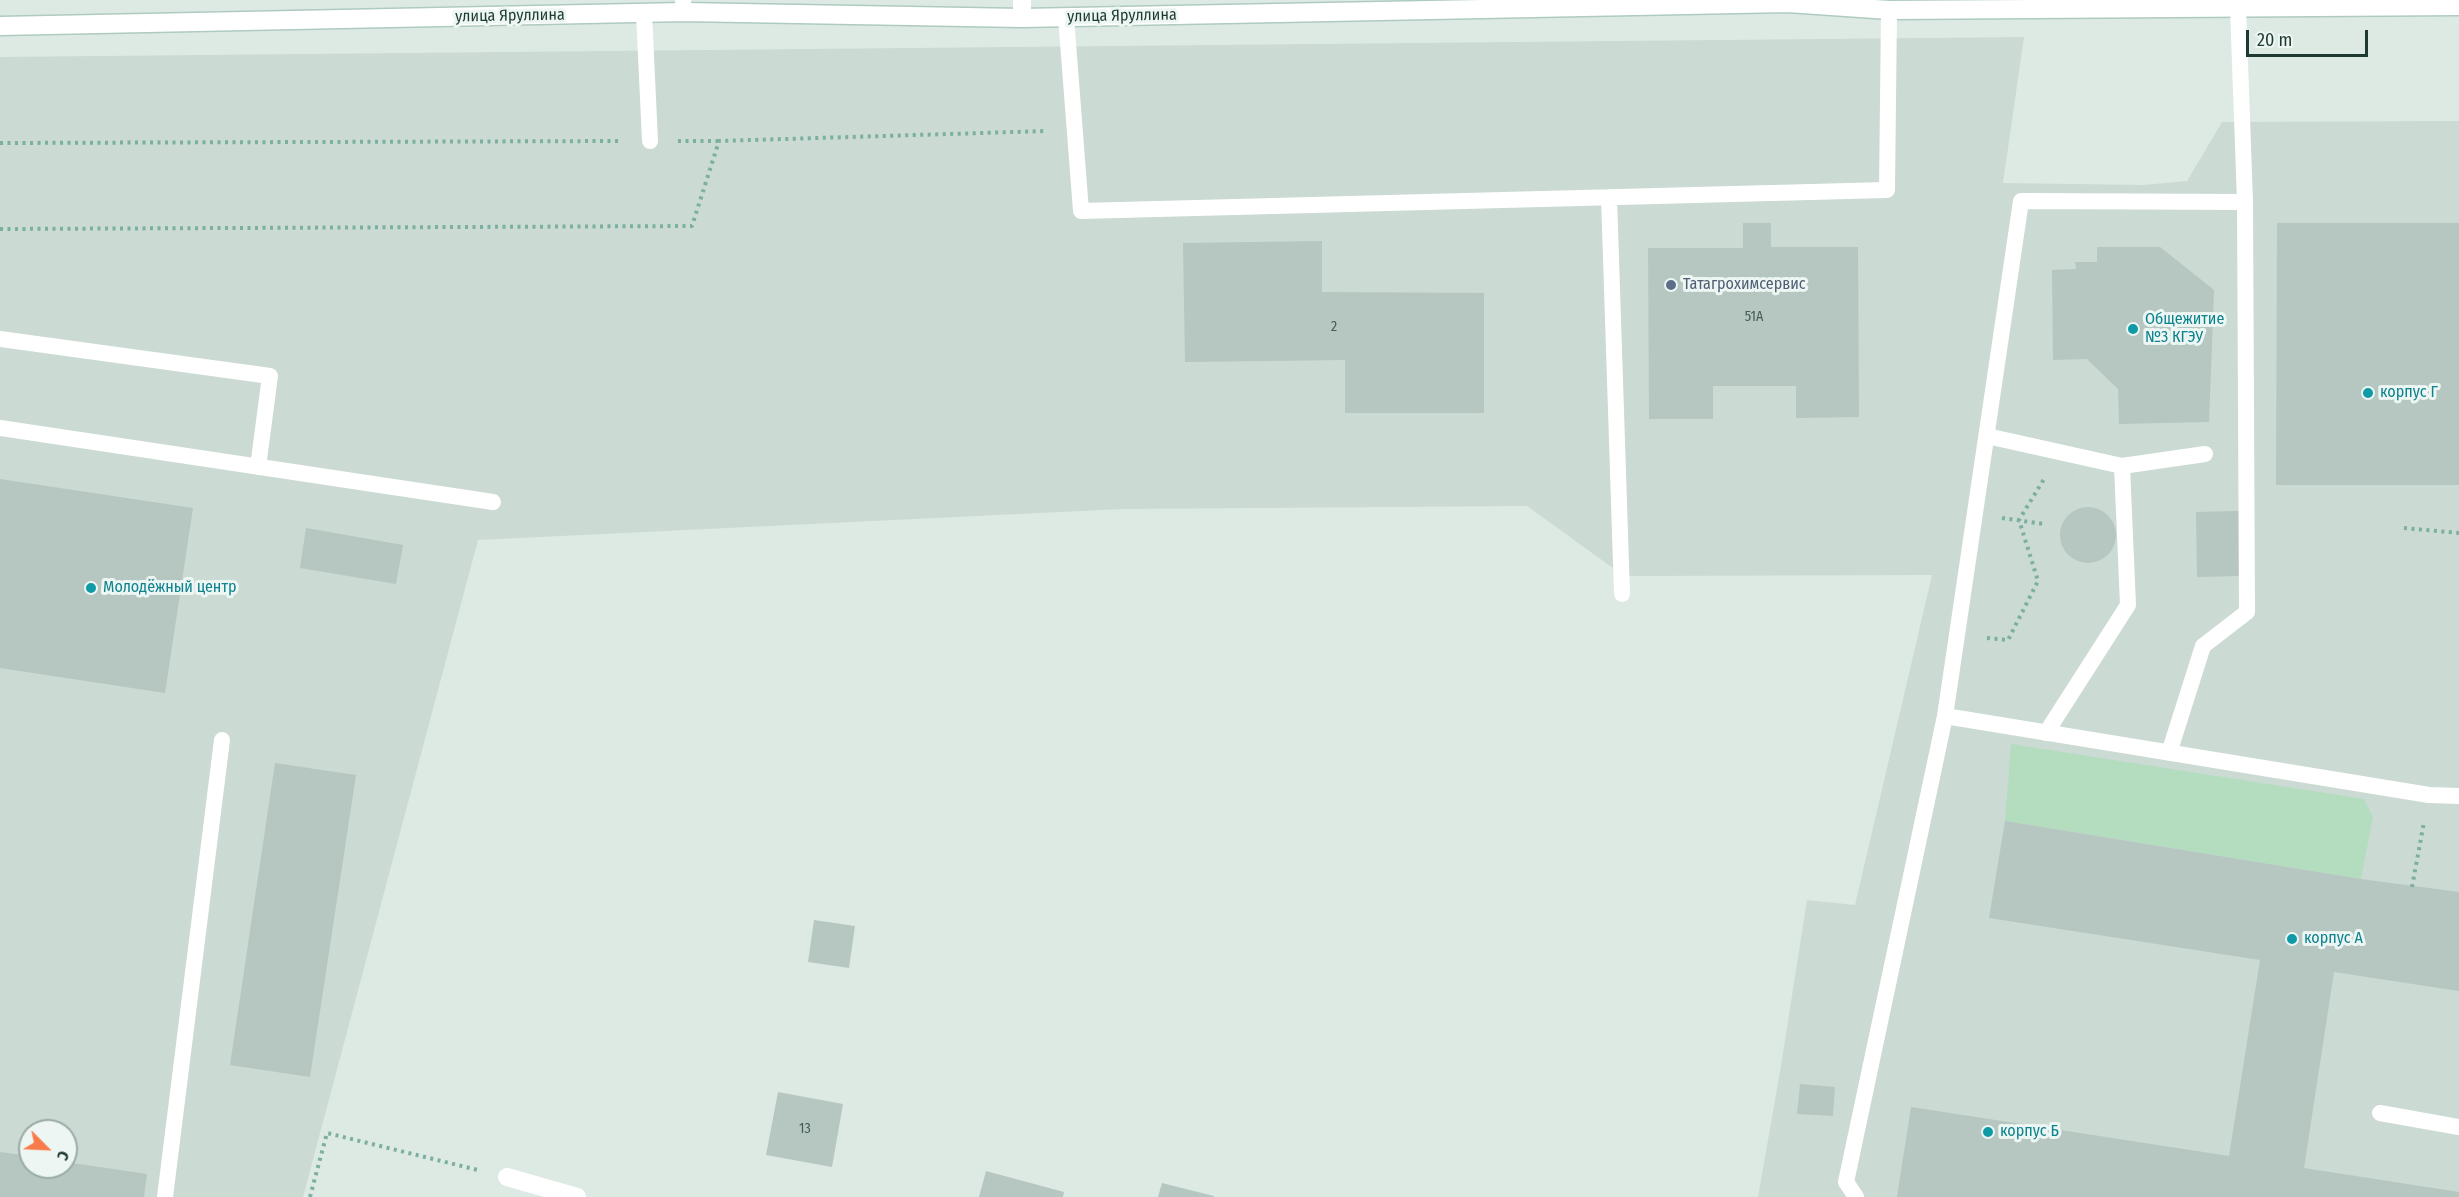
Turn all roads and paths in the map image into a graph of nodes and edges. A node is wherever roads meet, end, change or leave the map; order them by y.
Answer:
1 (1788, 2) edge
2 (2129, 4) edge
3 (1432, 5) edge
4 (683, 6) edge
5 (2459, 6) edge
6 (2238, 7) junction
7 (1022, 9) edge
8 (1889, 10) junction
9 (644, 13) junction
10 (1066, 17) junction
11 (0, 26) edge
12 (1074, 130) junction
13 (650, 141) junction
14 (719, 141) junction
15 (0, 143) edge
16 (1609, 197) junction
17 (2246, 202) junction
18 (0, 229) edge
19 (0, 339) edge
20 (0, 428) edge
21 (1986, 436) junction
22 (2060, 453) junction
23 (2205, 454) dead end
24 (2122, 466) junction
25 (258, 467) junction
26 (493, 502) dead end
27 (1975, 514) junction
28 (2019, 520) junction
29 (2044, 524) dead end
30 (2404, 528) dead end
31 (2459, 533) edge
32 (1622, 594) dead end
33 (1956, 635) junction
34 (1945, 716) junction
35 (2046, 733) junction
36 (222, 740) dead end
37 (2169, 753) junction
38 (2459, 796) edge
39 (2419, 857) dead end
40 (2412, 887) dead end
41 (2380, 1113) dead end
42 (2459, 1127) edge
43 (507, 1177) joint
44 (165, 1197) edge
45 (310, 1197) edge
46 (578, 1197) edge
47 (1856, 1197) edge

1 - 3 street, улица Яруллина
1 - 8 street, улица Яруллина
2 - 6 street, улица Яруллина
2 - 8 street, улица Яруллина
3 - 10 street, улица Яруллина
4 - 7 street, улица Яруллина
4 - 9 street, улица Яруллина
5 - 6 street, улица Яруллина
6 - 17 lane
7 - 10 street, улица Яруллина
8 - 16 lane
9 - 11 street, улица Яруллина
9 - 13 lane
10 - 12 lane
12 - 14 path
12 - 16 lane
13 - 14 path
13 - 15 path
14 - 18 path
16 - 32 lane
17 - 21 lane
17 - 37 lane
19 - 25 lane
20 - 25 lane
21 - 22 lane
21 - 27 lane
22 - 24 lane
22 - 28 path
23 - 24 lane
24 - 35 lane
25 - 26 lane
27 - 28 path
27 - 33 lane
28 - 29 path
28 - 33 path
30 - 31 path
33 - 34 lane
34 - 35 lane
34 - 47 lane
35 - 37 lane
36 - 44 lane
37 - 38 lane
39 - 40 path
41 - 42 lane
43 - 45 path
43 - 46 street

